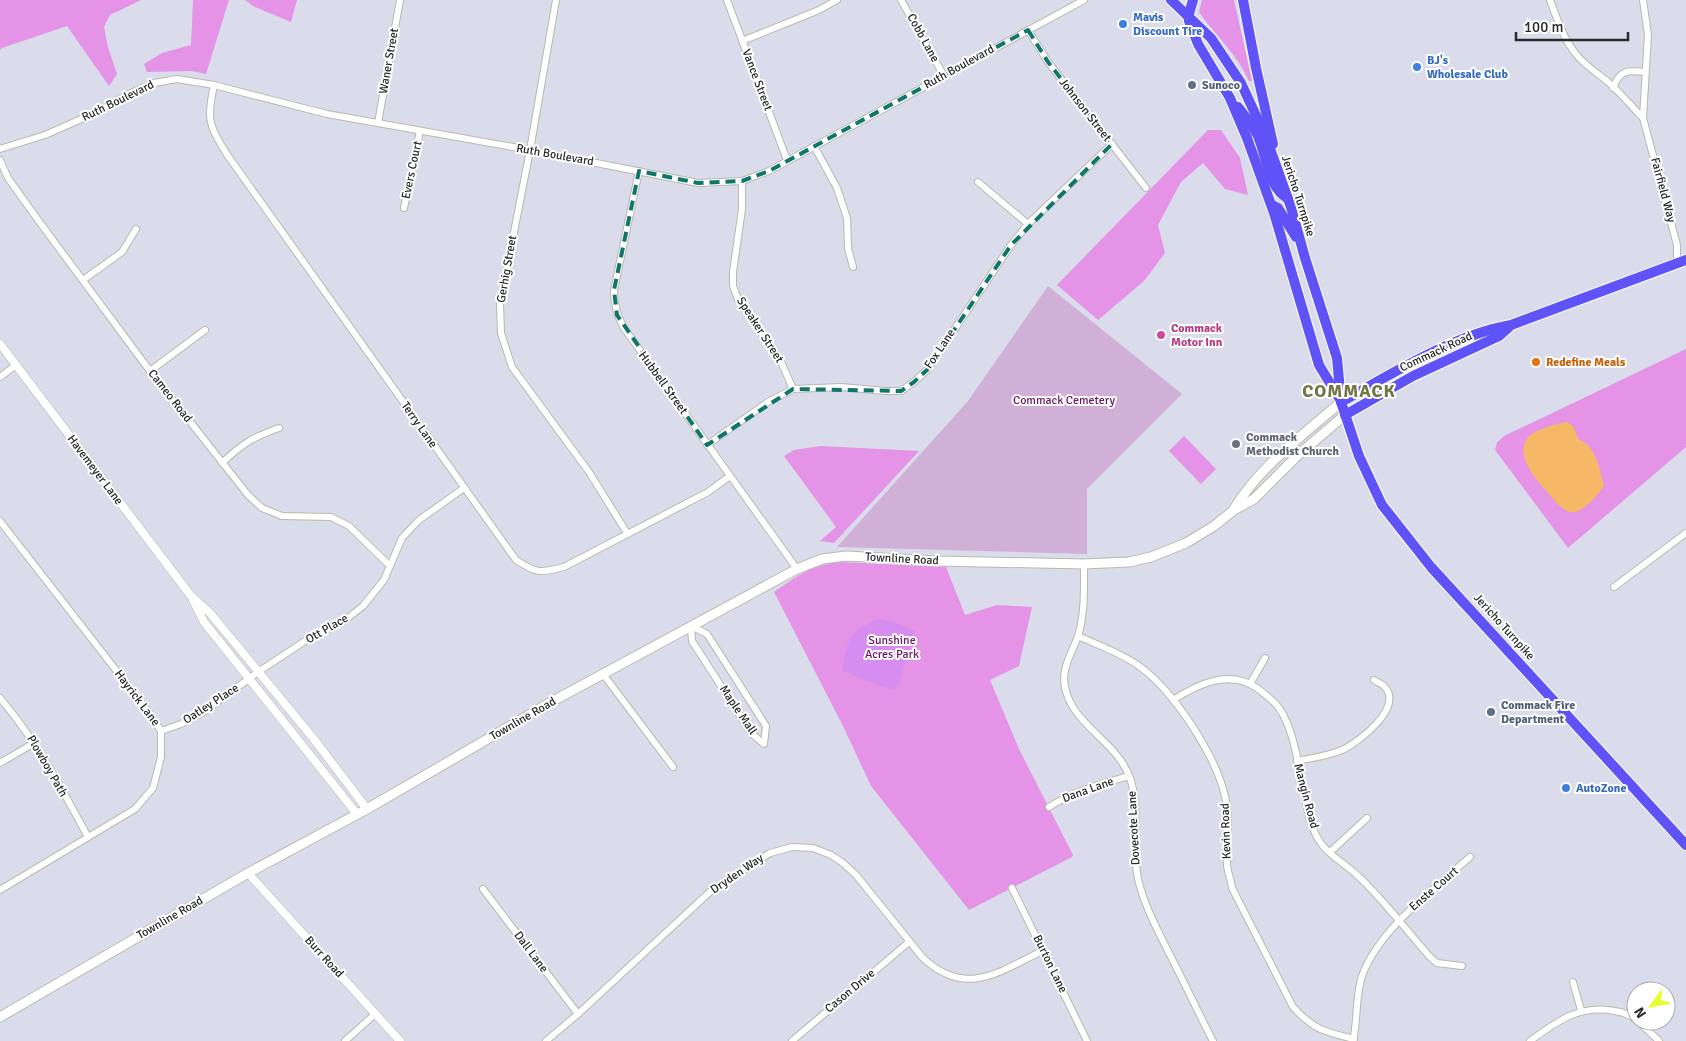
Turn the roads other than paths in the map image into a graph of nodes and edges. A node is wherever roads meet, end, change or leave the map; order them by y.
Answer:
1 (400, 0) edge
2 (556, 0) edge
3 (726, 0) edge
4 (837, 0) edge
5 (901, 0) edge
6 (1084, 0) edge
7 (1171, 0) edge
8 (1194, 0) edge
9 (1243, 0) edge
10 (1550, 0) edge
11 (1643, 0) edge
12 (1188, 17) junction
13 (1028, 30) junction
14 (742, 41) junction
15 (1645, 72) junction
16 (944, 76) junction
17 (214, 85) junction
18 (1613, 88) junction
19 (1230, 98) junction
20 (1643, 118) junction
21 (378, 123) junction
22 (420, 131) junction
23 (1112, 144) junction
24 (814, 146) junction
25 (0, 149) edge
26 (530, 150) junction
27 (0, 160) edge
28 (787, 160) junction
29 (638, 170) junction
30 (1277, 170) junction
31 (742, 181) junction
32 (978, 182) dead end
33 (1146, 188) dead end
34 (1288, 199) junction
35 (1272, 205) junction
36 (404, 208) dead end
37 (1028, 224) junction
38 (136, 229) dead end
39 (1279, 230) junction
40 (1300, 242) junction
41 (1305, 258) junction
42 (1681, 261) edge
43 (1288, 263) junction
44 (853, 267) dead end
45 (83, 280) junction
46 (1511, 325) junction
47 (205, 330) dead end
48 (0, 344) edge
49 (16, 365) junction
50 (150, 371) junction
51 (0, 377) edge
52 (793, 388) junction
53 (1341, 402) junction
54 (1346, 414) junction
55 (279, 428) dead end
56 (707, 444) junction
57 (222, 463) junction
58 (730, 476) junction
59 (464, 488) junction
60 (1234, 510) junction
61 (0, 522) edge
62 (628, 533) junction
63 (1686, 533) edge
64 (1084, 564) junction
65 (390, 565) junction
66 (797, 569) junction
67 (1614, 587) dead end
68 (191, 596) junction
69 (691, 626) junction
70 (1078, 636) junction
71 (1265, 658) dead end
72 (258, 672) junction
73 (602, 674) junction
74 (249, 679) junction
75 (1374, 680) dead end
76 (1250, 684) junction
77 (0, 698) edge
78 (1173, 700) junction
79 (161, 731) junction
80 (34, 743) junction
81 (1297, 761) junction
82 (0, 763) edge
83 (673, 767) dead end
84 (1129, 776) junction
85 (1049, 807) dead end
86 (367, 809) junction
87 (357, 814) junction
88 (1367, 818) dead end
89 (88, 838) junction
90 (1686, 845) edge
91 (1330, 852) junction
92 (1470, 857) dead end
93 (248, 873) junction
94 (1012, 888) dead end
95 (483, 889) dead end
96 (0, 890) edge
97 (1398, 922) junction
98 (909, 942) junction
99 (1044, 950) junction
100 (1462, 966) dead end
101 (1572, 982) dead end
102 (1581, 1010) junction
103 (375, 1014) junction
104 (578, 1014) junction
105 (1626, 1015) edge
106 (0, 1017) edge
107 (1648, 1031) edge
108 (1354, 1040) edge
109 (344, 1041) edge
110 (400, 1041) edge
111 (546, 1041) edge
112 (792, 1041) edge
113 (1087, 1041) edge
114 (1213, 1041) edge
115 (1530, 1041) edge
116 (1658, 1041) edge

1 - 21 street, Waner Street
2 - 26 street, Gerhig Street
3 - 14 street, Vance Street
4 - 14 street
5 - 16 street, Cobb Lane
6 - 13 street, Ruth Boulevard
7 - 12 main road, Jericho Turnpike
8 - 12 main road
9 - 30 main road
10 - 18 street
11 - 15 street, Fairfield Way
12 - 19 main road, Jericho Turnpike
12 - 30 main road, Jericho Turnpike
13 - 16 street, Ruth Boulevard
13 - 23 street, Johnson Street
14 - 28 street, Vance Street
15 - 18 street
15 - 20 street, Fairfield Way
16 - 24 street, Ruth Boulevard
17 - 21 street, Ruth Boulevard
17 - 25 street, Ruth Boulevard
17 - 59 street, Terry Lane
18 - 20 street
19 - 34 main road
19 - 35 main road, Jericho Turnpike
20 - 42 street, Fairfield Way
21 - 22 street, Ruth Boulevard
22 - 26 street, Ruth Boulevard
22 - 36 street, Evers Court
23 - 33 street, Johnson Street
23 - 37 street, Fox Lane
24 - 28 street, Ruth Boulevard
24 - 44 street
26 - 29 street, Ruth Boulevard
26 - 62 street, Gerhig Street
27 - 45 street, Cameo Road
28 - 31 street, Ruth Boulevard
29 - 31 street, Ruth Boulevard
29 - 56 street, Hubbell Street
30 - 34 main road, Jericho Turnpike
31 - 52 street, Speaker Street
32 - 37 street
34 - 40 main road, Jericho Turnpike
35 - 39 main road, Jericho Turnpike
35 - 40 main road
37 - 52 street, Fox Lane
38 - 45 street
39 - 41 main road
39 - 43 main road, Jericho Turnpike
40 - 41 main road, Jericho Turnpike
41 - 43 main road
41 - 53 main road, Jericho Turnpike
42 - 46 main road, Commack Road
43 - 53 main road, Jericho Turnpike
45 - 50 street, Cameo Road
46 - 53 main road, Commack Road
46 - 54 main road, Commack Road
47 - 50 street
48 - 49 street, Havemeyer Lane
49 - 51 street
49 - 68 street, Havemeyer Lane
50 - 57 street, Cameo Road
52 - 56 street, Fox Lane
53 - 54 main road, Jericho Turnpike
53 - 60 main road
54 - 60 main road
54 - 90 main road, Jericho Turnpike
55 - 57 street
56 - 58 street, Hubbell Street
57 - 65 street, Cameo Road
58 - 62 street, Terry Lane
58 - 66 street, Hubbell Street
59 - 62 street, Terry Lane
59 - 65 street, Ott Place
60 - 64 main road, Townline Road
61 - 79 street, Hayrick Lane
63 - 67 street
64 - 66 main road, Townline Road
64 - 70 street, Dovecote Lane
65 - 72 street, Ott Place
66 - 69 main road, Townline Road
68 - 72 street, Havemeyer Lane
68 - 74 street, Havemeyer Lane
69 - 69 street, Maple Mall
69 - 73 main road, Townline Road
70 - 78 street, Kevin Road
70 - 84 street, Dovecote Lane
71 - 76 street
72 - 74 street, Oatley Place
72 - 86 street, Havemeyer Lane
73 - 83 street
73 - 86 main road, Townline Road
74 - 79 street, Oatley Place
74 - 87 street, Havemeyer Lane
75 - 81 street
76 - 78 street, Mangin Road
76 - 81 street, Mangin Road
77 - 80 street, Plowboy Path
78 - 108 street, Kevin Road
79 - 89 street, Hayrick Lane
80 - 82 street
80 - 89 street, Plowboy Path
81 - 91 street, Mangin Road
84 - 85 street, Dana Lane
84 - 114 street, Dovecote Lane
86 - 87 main road, Townline Road
87 - 93 main road, Townline Road
88 - 91 street
89 - 96 street, Hayrick Lane
91 - 97 street, Mangin Road
92 - 97 street, Enste Court
93 - 103 street, Burr Road
93 - 106 main road, Townline Road
94 - 99 street, Burton Lane
95 - 104 street, Dall Lane
97 - 100 street, Mangin Road
97 - 108 street, Enste Court
98 - 99 street, Dryden Way
98 - 104 street, Dryden Way
98 - 112 street, Cason Drive
99 - 113 street, Burton Lane
101 - 102 street
102 - 105 street
102 - 115 street
103 - 109 street
103 - 110 street, Burr Road
104 - 111 street, Dryden Way
107 - 116 street

